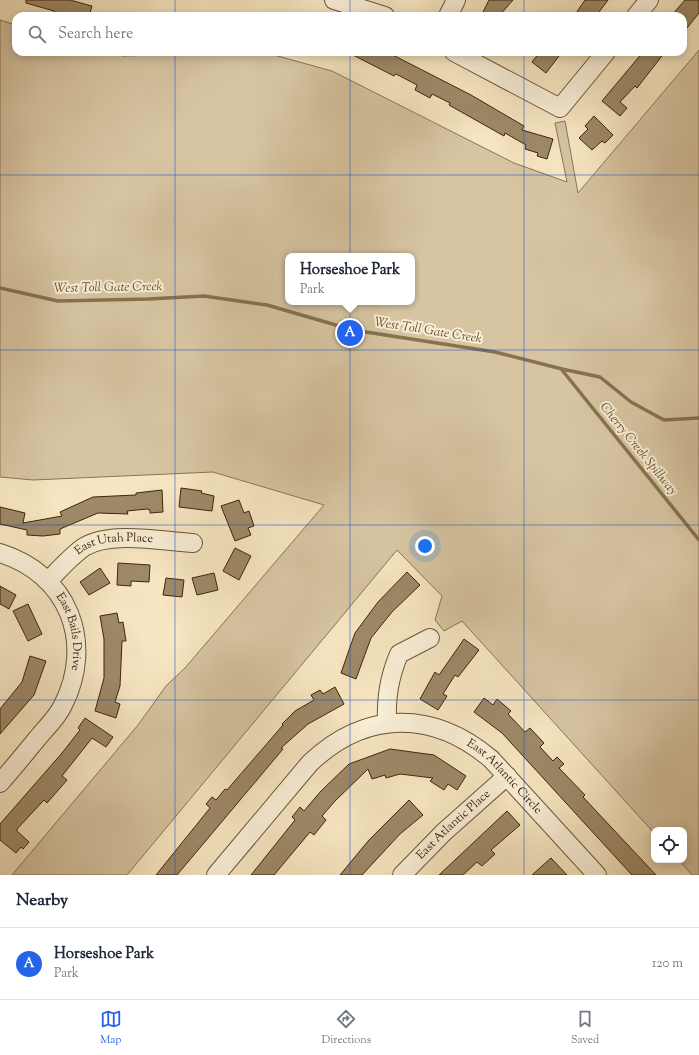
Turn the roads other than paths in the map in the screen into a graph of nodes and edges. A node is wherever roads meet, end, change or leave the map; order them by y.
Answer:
1 (334, 0) edge
2 (456, 0) edge
3 (649, 0) edge
4 (372, 12) edge
5 (450, 12) edge
6 (639, 12) edge
7 (462, 56) edge
8 (603, 56) edge
9 (193, 543) dead end
10 (0, 553) edge
11 (48, 581) junction
12 (430, 638) dead end
13 (387, 724) junction
14 (507, 776) junction
15 (0, 783) edge
16 (216, 875) edge
17 (402, 875) edge
18 (597, 875) edge

1 - 4 street
2 - 5 street
3 - 6 street
7 - 8 street
9 - 11 street, East Utah Place
10 - 11 street, East Bails Drive
11 - 15 street, East Bails Drive
12 - 13 street
13 - 14 street, East Atlantic Circle
13 - 16 street, East Atlantic Circle
14 - 17 street, East Atlantic Place
14 - 18 street, East Atlantic Circle

